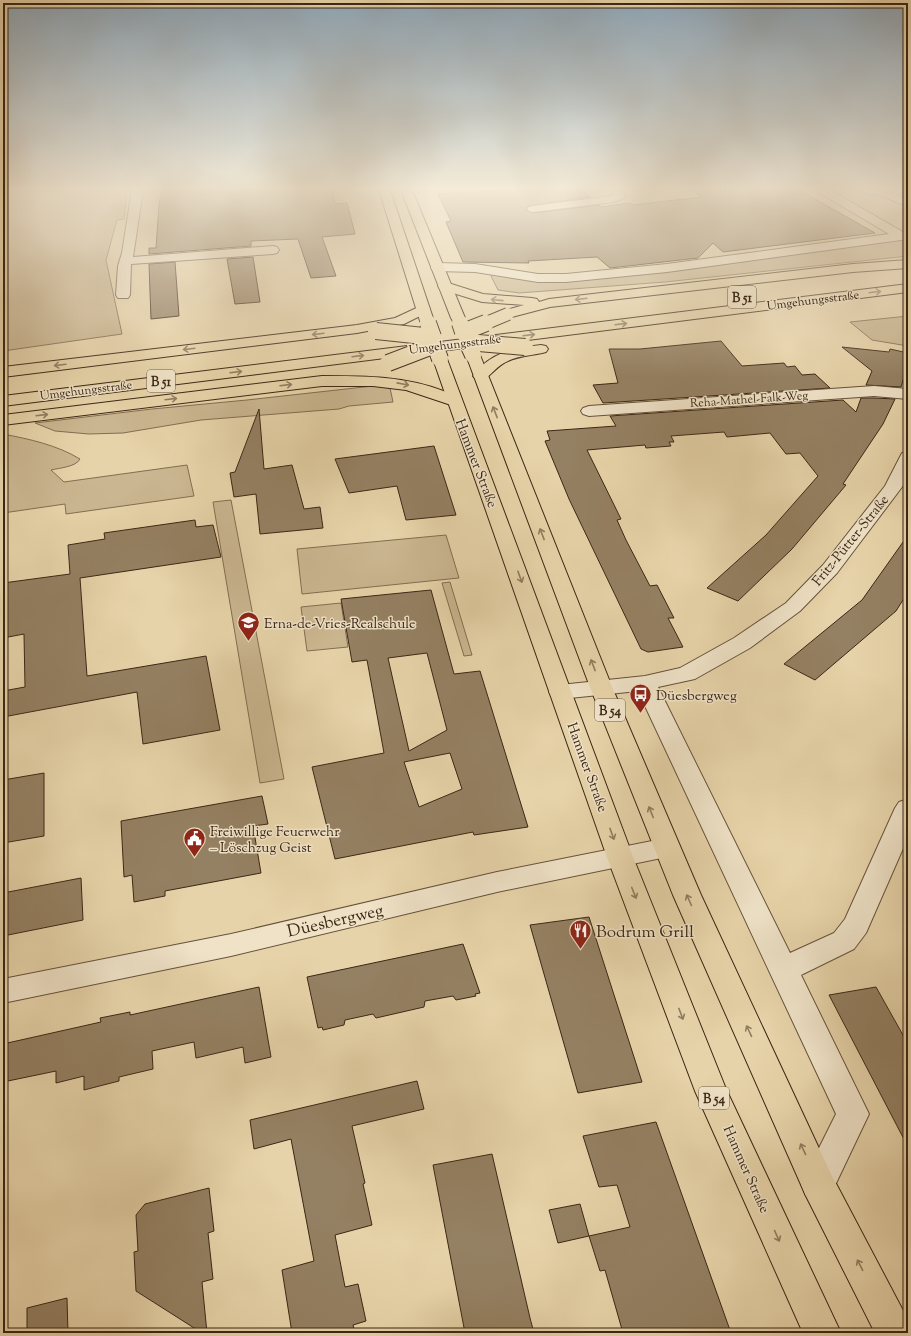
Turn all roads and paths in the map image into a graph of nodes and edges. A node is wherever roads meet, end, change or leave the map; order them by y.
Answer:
1 (127, 252) edge
2 (242, 252) edge
3 (404, 252) edge
4 (431, 252) edge
5 (783, 252) edge
6 (126, 261) junction
7 (908, 264) edge
8 (437, 267) junction
9 (908, 277) edge
10 (444, 286) junction
11 (908, 288) edge
12 (123, 295) dead end
13 (550, 303) junction
14 (425, 315) junction
15 (357, 329) junction
16 (467, 343) junction
17 (439, 345) junction
18 (3, 372) edge
19 (481, 376) junction
20 (322, 381) junction
21 (3, 387) edge
22 (908, 394) edge
23 (3, 401) edge
24 (454, 401) junction
25 (589, 411) dead end
26 (3, 420) edge
27 (908, 457) edge
28 (645, 683) junction
29 (601, 688) junction
30 (560, 692) junction
31 (908, 808) edge
32 (667, 848) junction
33 (620, 857) junction
34 (784, 970) junction
35 (3, 991) edge
36 (818, 1184) junction
37 (822, 1333) edge
38 (895, 1333) edge

1 - 6 street
2 - 6 street
3 - 14 main road, Hammer Straße
4 - 8 main road
5 - 8 street
6 - 12 street
7 -> 13 main road
8 - 10 main road
9 - 21 main road, Umgehungsstraße / B 51
13 -> 10 main road
10 - 16 main road, bridge
23 -> 11 main road, Umgehungsstraße / B 51
13 - 16 main road, bridge
14 - 15 main road
14 - 17 main road, Hammer Straße, bridge
15 - 17 main road, bridge
15 -> 18 main road
16 - 17 main road
16 - 19 main road, B 54
16 - 19 main road, bridge
17 - 20 main road, bridge
17 - 24 main road, Hammer Straße / B 54
29 -> 19 main road, B 54
20 -> 24 main road
26 -> 20 main road
22 - 25 street, Reha-Mathel-Falk-Weg
24 -> 30 main road, Hammer Straße / B 54
27 - 28 street, Fritz-Pütter-Straße
28 - 29 street, Fritz-Pütter-Straße
28 - 34 street
29 - 30 street, Fritz-Pütter-Straße
32 -> 29 main road, B 54
30 -> 33 main road, Hammer Straße / B 54
31 - 34 street
32 - 33 street, Düesbergweg
36 -> 32 main road, B 54
33 - 35 street, Düesbergweg
33 -> 37 main road, Hammer Straße / B 54
34 - 36 street
38 -> 36 main road, B 54

